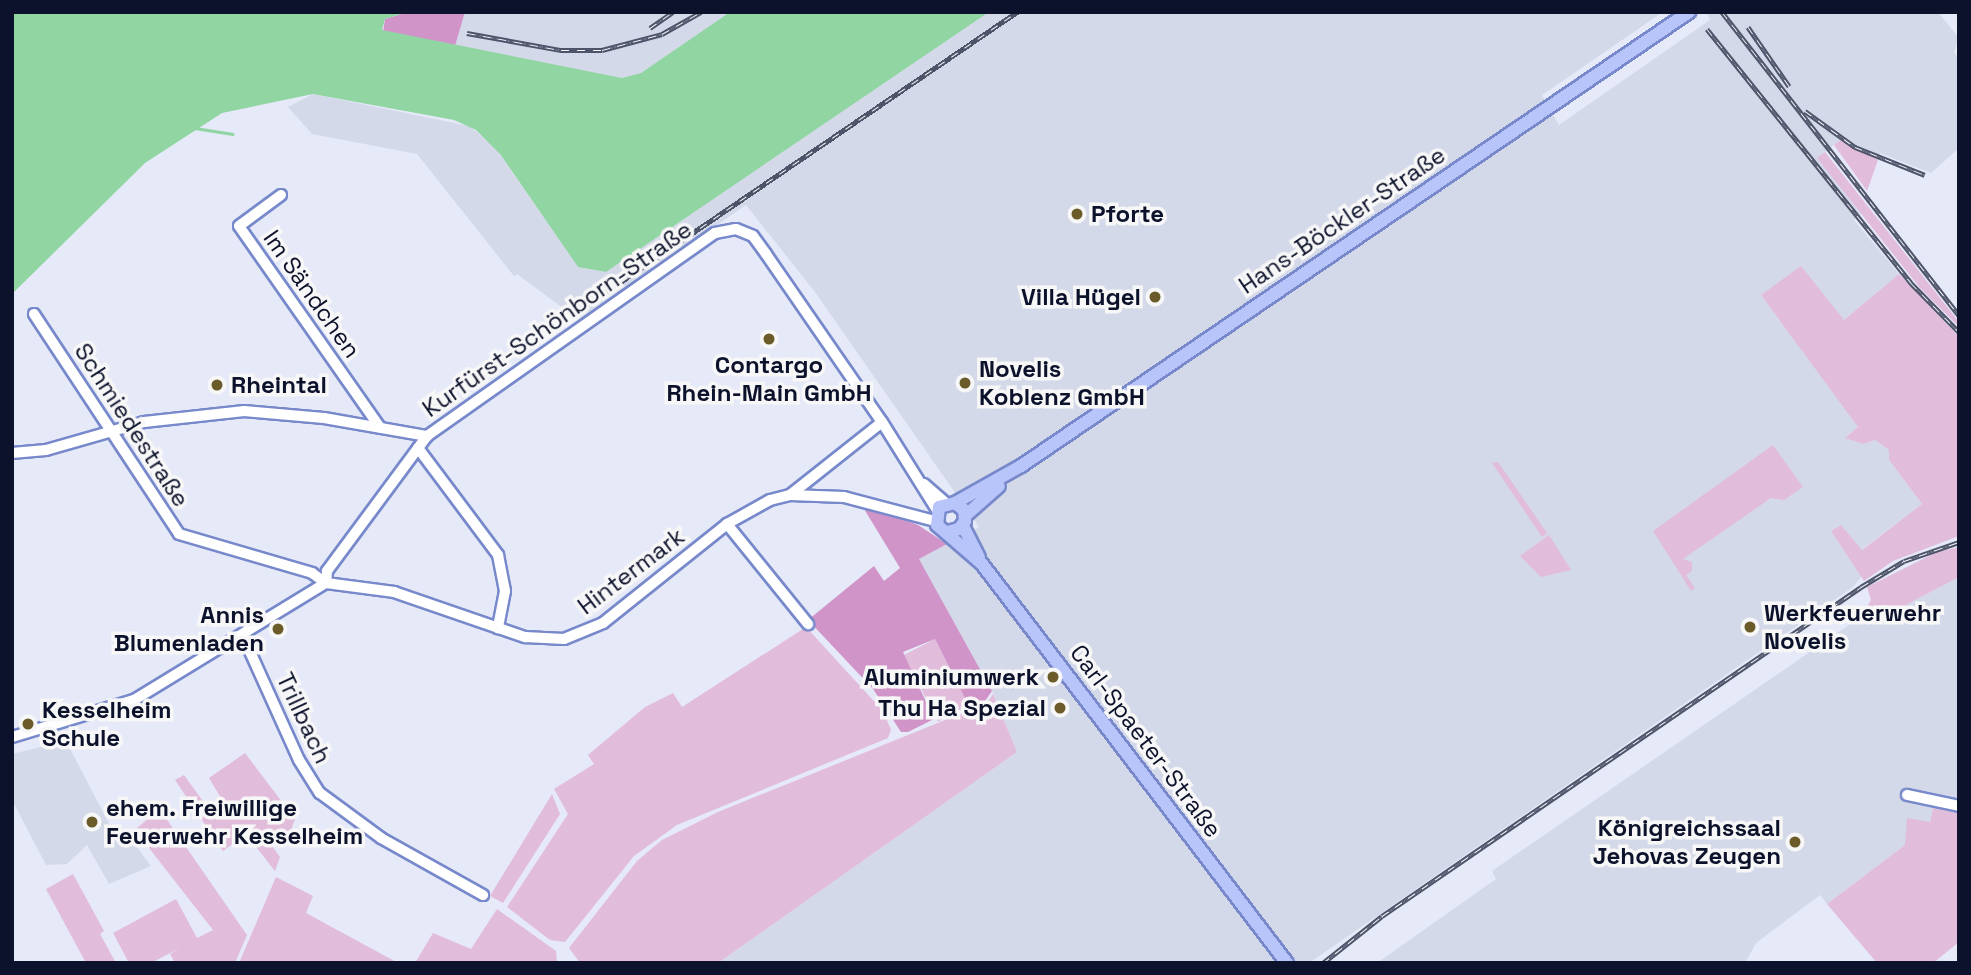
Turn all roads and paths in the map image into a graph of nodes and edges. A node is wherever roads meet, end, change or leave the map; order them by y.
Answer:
1 (1689, 12) edge
2 (281, 195) dead end
3 (736, 229) joint
4 (34, 314) dead end
5 (882, 422) junction
6 (380, 427) junction
7 (112, 431) junction
8 (428, 436) junction
9 (418, 448) junction
10 (14, 450) edge
11 (1021, 466) junction
12 (790, 495) junction
13 (943, 509) junction
14 (964, 521) junction
15 (727, 524) junction
16 (947, 532) junction
17 (982, 564) junction
18 (326, 583) junction
19 (808, 624) dead end
20 (498, 628) junction
21 (243, 636) junction
22 (12, 737) edge
23 (1907, 795) dead end
24 (1959, 806) edge
25 (483, 895) dead end
26 (1286, 961) edge

1 - 11 main road, Hans-Böckler-Straße
2 - 6 street, Im Sändchen
3 - 5 street, Carl-Spaeter-Straße
3 - 8 street, Kurfürst-Schönborn-Straße
4 - 7 street, Schmiedestraße
5 - 12 street, Hintermark
5 - 13 street, Carl-Spaeter-Straße
6 - 7 street
6 - 8 street
7 - 10 street
7 - 18 street, Schmiedestraße
8 - 9 street, Kurfürst-Schönborn-Straße
9 - 18 street, Kurfürst-Schönborn-Straße
9 - 20 street
11 - 13 main road, Hans-Böckler-Straße
11 - 14 main road, Hans-Böckler-Straße
12 - 13 street, Hintermark
12 - 15 street, Hintermark
13 - 14 main road, Carl-Spaeter-Straße
13 - 16 main road, Carl-Spaeter-Straße
14 - 16 main road
14 - 17 main road, Carl-Spaeter-Straße
15 - 19 street
15 - 20 street, Hintermark
16 - 17 main road, Carl-Spaeter-Straße
17 - 26 main road, Carl-Spaeter-Straße
18 - 20 street, Hintermark
18 - 21 street
21 - 22 street
21 - 25 street, Trillbach
23 - 24 street

